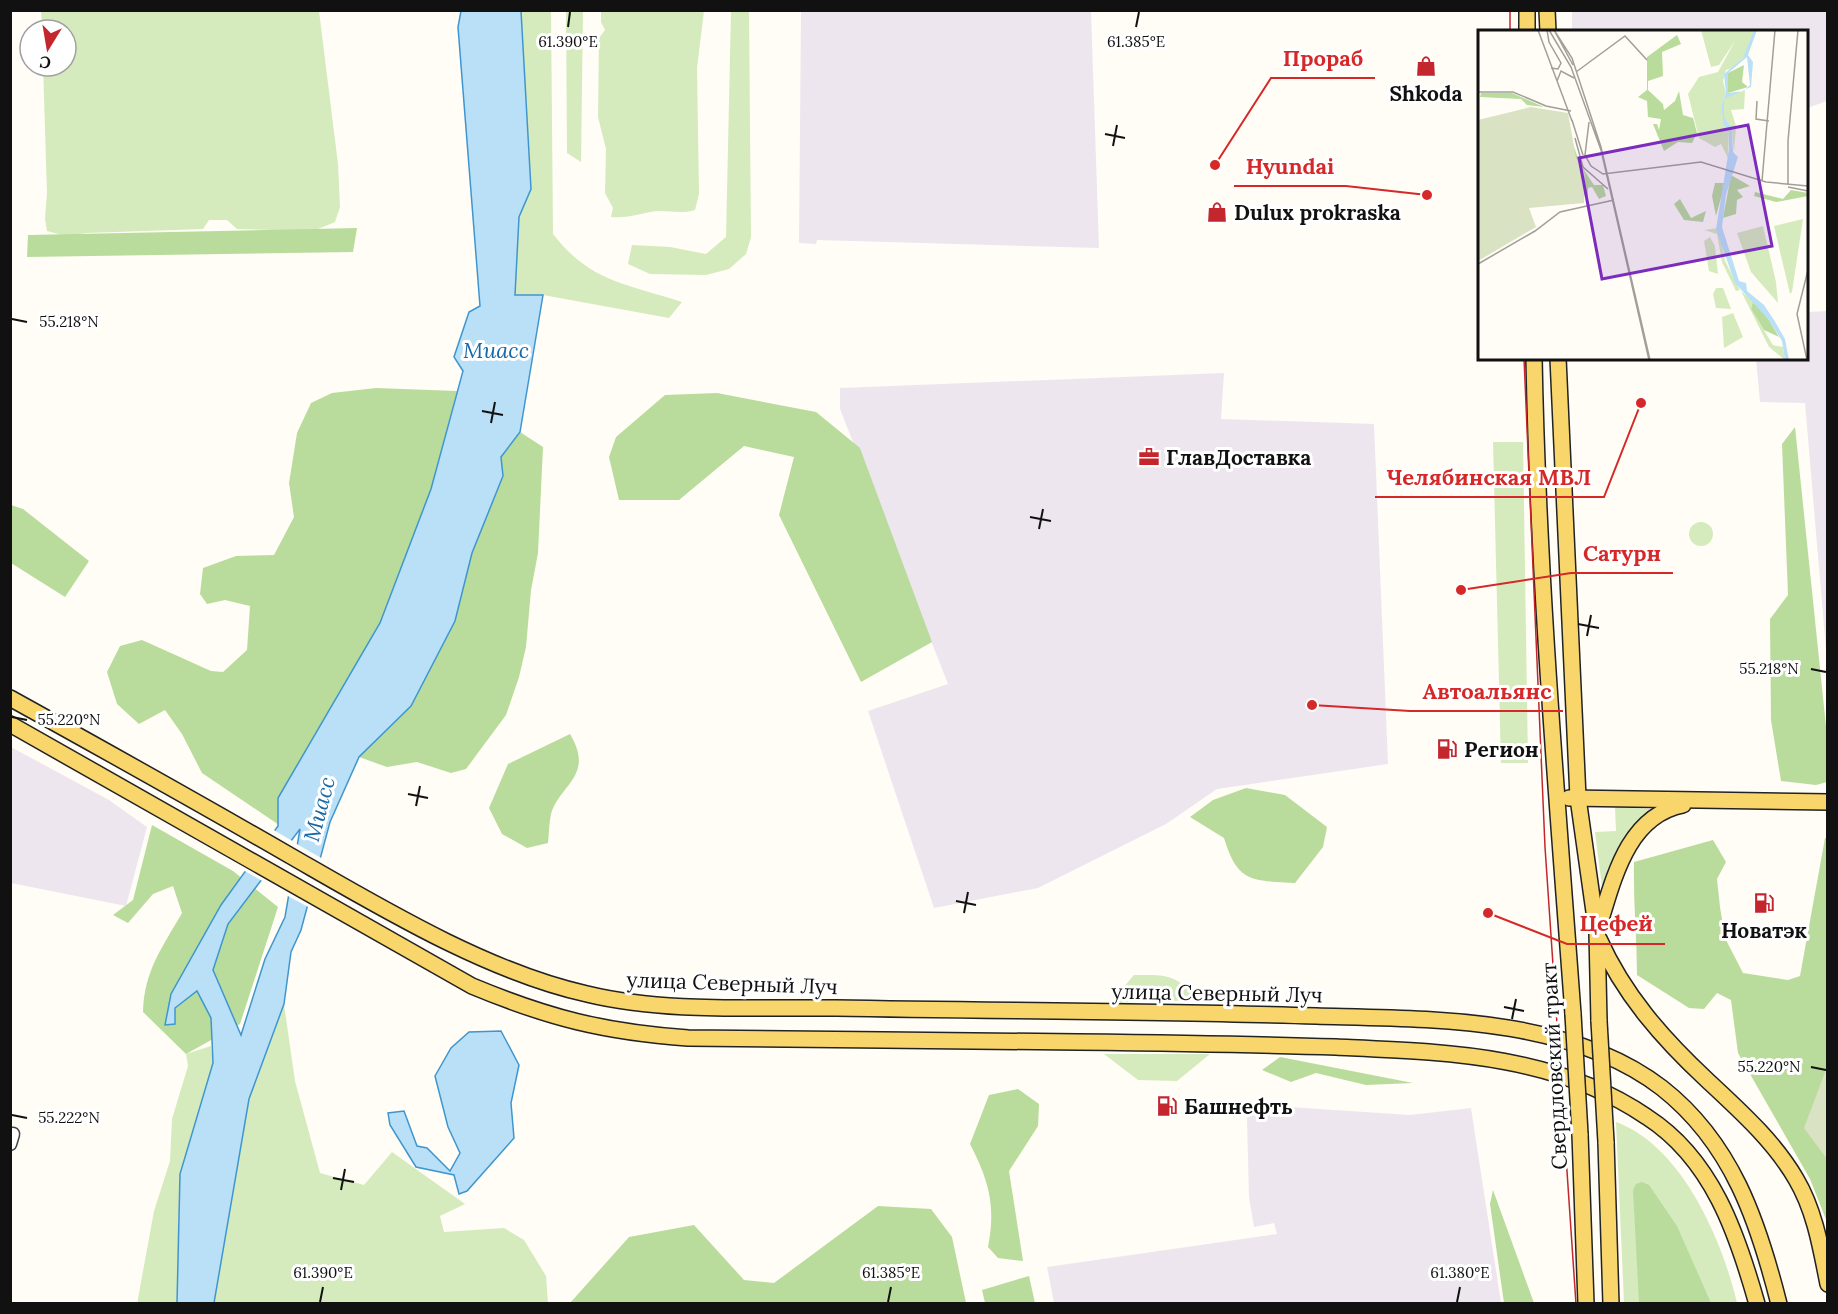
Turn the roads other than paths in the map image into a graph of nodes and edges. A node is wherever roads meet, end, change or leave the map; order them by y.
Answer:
1 (1527, 10) edge
2 (1547, 10) edge
3 (1527, 30) edge
4 (1548, 30) edge
5 (1534, 360) edge
6 (1558, 360) edge
7 (10, 698) edge
8 (10, 724) edge
9 (1557, 798) junction
10 (1578, 798) junction
11 (1700, 801) junction
12 (1827, 802) edge
13 (1597, 933) junction
14 (1827, 1284) edge
15 (1586, 1304) edge
16 (1611, 1304) edge
17 (1757, 1304) edge
18 (1779, 1304) edge

1 - 3 main road
2 - 4 main road
5 - 9 main road, Свердловский тракт
6 - 10 main road
7 - 18 main road, улица Северный Луч
8 - 17 main road
9 - 10 main road
9 - 15 main road, Свердловский тракт, bridge
10 - 11 main road
10 - 13 main road
11 - 12 main road
11 - 13 main road
13 - 14 main road
13 - 16 main road, bridge

